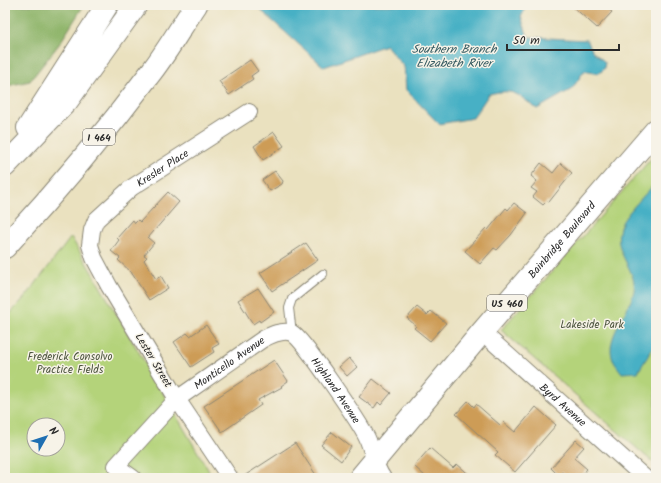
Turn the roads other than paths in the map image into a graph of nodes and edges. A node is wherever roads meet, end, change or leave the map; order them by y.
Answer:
1 (107, 5) edge
2 (136, 5) edge
3 (190, 14) edge
4 (249, 112) dead end
5 (656, 130) edge
6 (5, 163) edge
7 (5, 166) edge
8 (91, 237) joint
9 (5, 246) edge
10 (323, 274) dead end
11 (482, 332) junction
12 (288, 333) junction
13 (177, 399) junction
14 (378, 469) edge
15 (133, 478) edge
16 (230, 478) edge
17 (360, 478) edge
18 (645, 478) edge

1 - 6 main road
2 - 7 main road
3 - 9 main road, I 464
4 - 8 street, Kresler Place
5 - 11 main road, Bainbridge Boulevard / US 460
8 - 13 street, Lester Street
10 - 12 lane
11 - 14 main road, Bainbridge Boulevard / US 460
11 - 18 street, Byrd Avenue
12 - 13 street, Monticello Avenue
12 - 14 street, Highland Avenue
13 - 15 street, Monticello Avenue
13 - 16 street, Lester Street
14 - 17 main road, Bainbridge Boulevard / US 460

